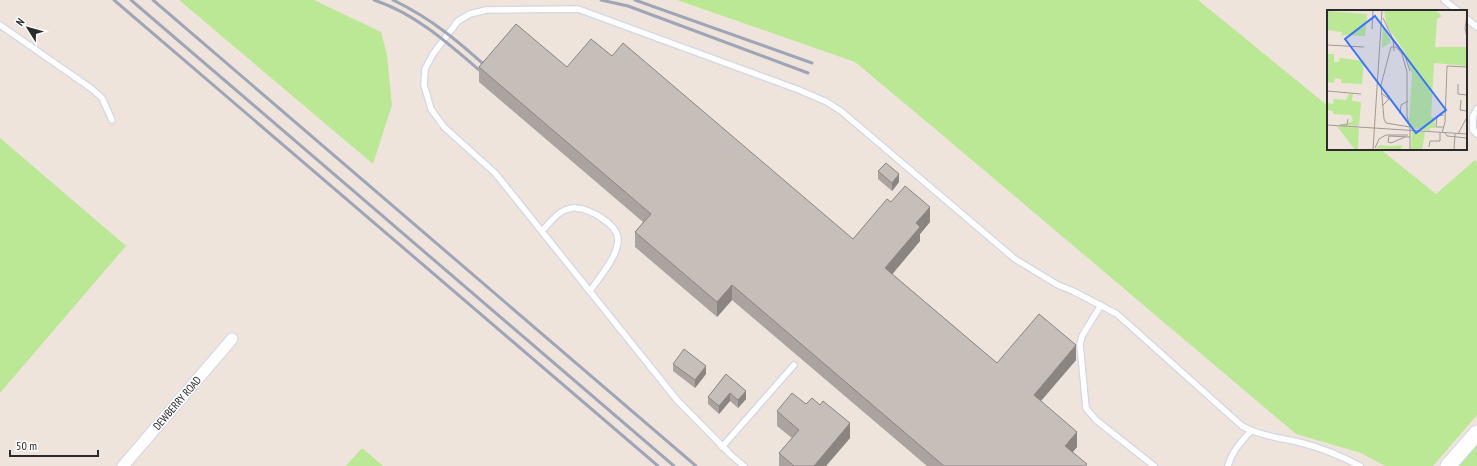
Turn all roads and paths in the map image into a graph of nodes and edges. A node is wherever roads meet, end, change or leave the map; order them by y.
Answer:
1 (1444, 0) edge
2 (1457, 10) edge
3 (1467, 19) edge
4 (0, 25) edge
5 (1477, 27) edge
6 (1477, 109) edge
7 (112, 120) dead end
8 (1477, 134) edge
9 (542, 231) junction
10 (590, 291) junction
11 (1101, 306) junction
12 (232, 339) dead end
13 (794, 365) dead end
14 (1251, 431) junction
15 (1477, 433) edge
16 (722, 447) junction
17 (123, 466) edge
18 (744, 466) edge
19 (1154, 466) edge
20 (1228, 466) edge
21 (1360, 466) edge
22 (1448, 466) edge

1 - 2 lane
3 - 5 lane
4 - 7 lane
6 - 8 lane
9 - 10 lane
9 - 10 lane
9 - 11 lane
10 - 16 lane
11 - 14 lane
11 - 19 lane
12 - 17 street, DEWBERRY ROAD
13 - 16 lane
14 - 20 lane
14 - 21 lane
15 - 22 street
16 - 18 lane

